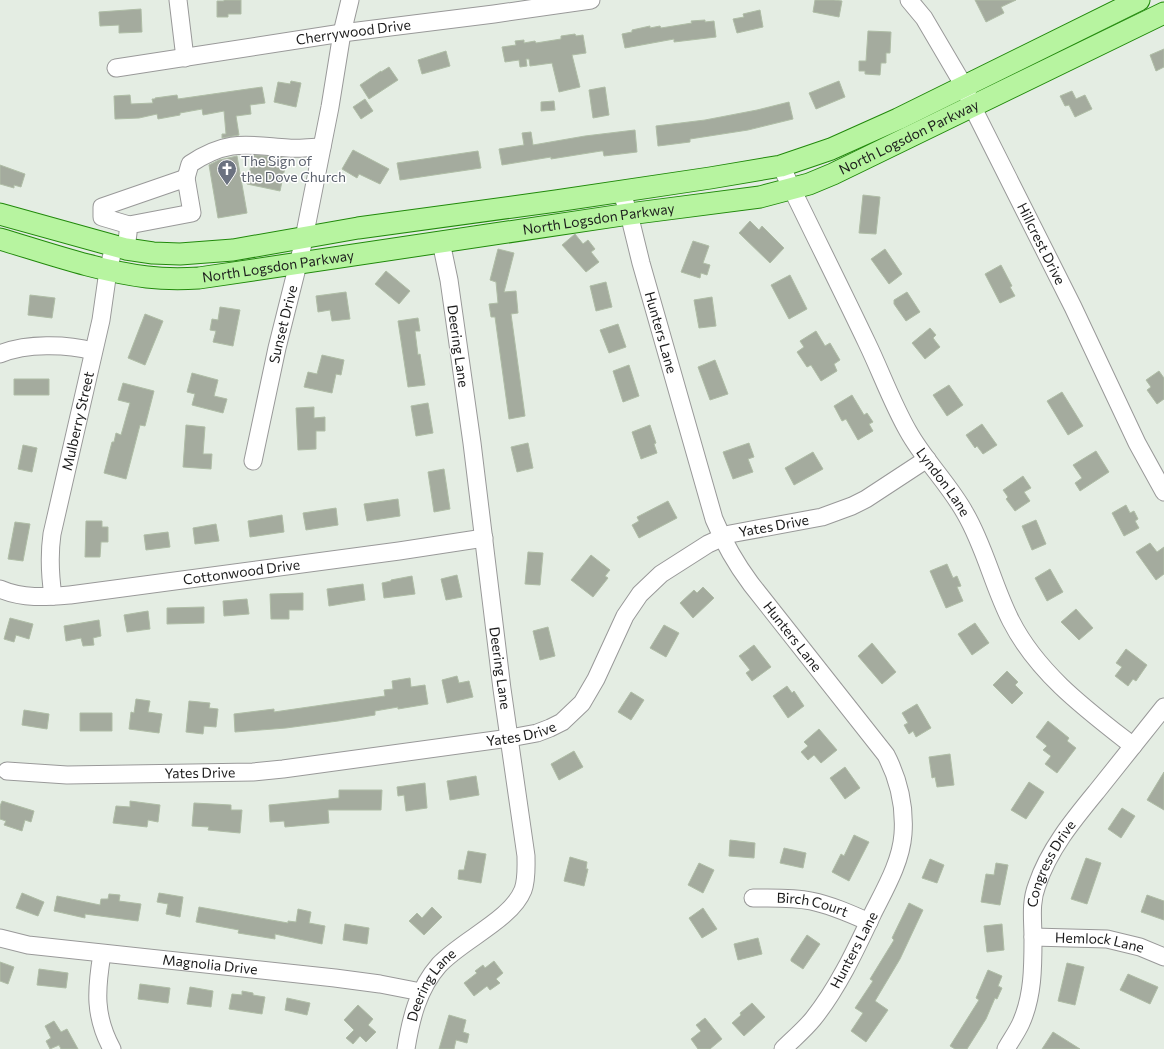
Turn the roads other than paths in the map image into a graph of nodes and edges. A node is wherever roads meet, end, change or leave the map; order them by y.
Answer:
1 (178, 0) edge
2 (350, 0) edge
3 (591, 0) edge
4 (909, 0) edge
5 (1139, 0) edge
6 (1164, 13) edge
7 (342, 33) junction
8 (184, 58) junction
9 (116, 68) dead end
10 (964, 86) junction
11 (972, 106) junction
12 (322, 147) junction
13 (781, 166) junction
14 (186, 178) junction
15 (792, 189) junction
16 (622, 191) junction
17 (0, 214) edge
18 (628, 214) junction
19 (130, 225) junction
20 (304, 238) junction
21 (0, 239) edge
22 (441, 242) junction
23 (120, 248) junction
24 (299, 262) junction
25 (108, 271) junction
26 (93, 351) junction
27 (0, 354) edge
28 (926, 459) junction
29 (253, 461) dead end
30 (1164, 492) edge
31 (484, 538) junction
32 (722, 538) junction
33 (0, 589) edge
34 (53, 596) junction
35 (1164, 708) edge
36 (510, 738) junction
37 (1133, 746) junction
38 (7, 771) dead end
39 (752, 898) dead end
40 (869, 922) junction
41 (1033, 937) junction
42 (0, 938) edge
43 (102, 954) junction
44 (1164, 957) edge
45 (421, 992) junction
46 (112, 1049) edge
47 (406, 1049) edge
48 (783, 1049) edge
49 (1006, 1049) edge

1 - 8 street
2 - 7 street, Sunset Drive
3 - 7 street, Cherrywood Drive
4 - 10 street, Hillcrest Drive
5 - 10 main road, North Logsdon Parkway
6 - 11 main road, North Logsdon Parkway
7 - 8 street, Cherrywood Drive
7 - 12 street, Sunset Drive
8 - 9 street, Cherrywood Drive
10 - 11 street, Hillcrest Drive
10 - 13 main road, North Logsdon Parkway
11 - 15 main road, North Logsdon Parkway
11 - 30 street, Hillcrest Drive
12 - 14 street
12 - 20 street, Sunset Drive
13 - 15 street, Lyndon Lane
13 - 16 main road, North Logsdon Parkway
14 - 19 street
14 - 19 street
15 - 18 main road, North Logsdon Parkway
15 - 28 street, Lyndon Lane
16 - 18 street, Hunters Lane
16 - 20 main road, North Logsdon Parkway
17 - 23 main road, North Logsdon Parkway
18 - 22 main road, North Logsdon Parkway
18 - 32 street, Hunters Lane
19 - 23 street, Mulberry Street
20 - 23 main road, North Logsdon Parkway
20 - 24 street, Sunset Drive
21 - 25 main road, North Logsdon Parkway
22 - 24 main road, North Logsdon Parkway
22 - 31 street, Deering Lane
23 - 25 street, Mulberry Street
24 - 25 main road, North Logsdon Parkway
24 - 29 street, Sunset Drive
25 - 26 street, Mulberry Street
26 - 27 street
26 - 34 street, Mulberry Street
28 - 32 street, Yates Drive
28 - 37 street, Lyndon Lane
31 - 34 street, Cottonwood Drive
31 - 36 street, Deering Lane
32 - 36 street, Yates Drive
32 - 40 street, Hunters Lane
33 - 34 street, Cottonwood Drive
35 - 37 street, Congress Drive
36 - 38 street, Yates Drive
36 - 45 street, Deering Lane
37 - 41 street, Congress Drive
39 - 40 street, Birch Court
40 - 48 street, Hunters Lane
41 - 44 street, Hemlock Lane
41 - 49 street, Congress Drive
42 - 43 street, Magnolia Drive
43 - 45 street, Magnolia Drive
43 - 46 street
45 - 47 street, Deering Lane

